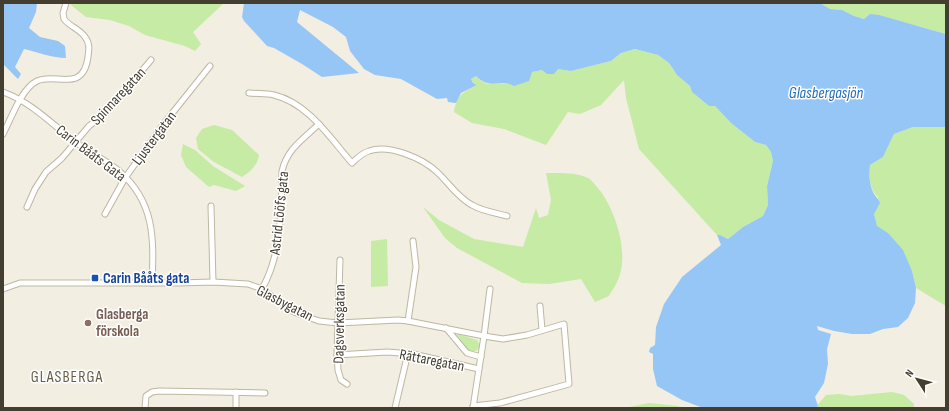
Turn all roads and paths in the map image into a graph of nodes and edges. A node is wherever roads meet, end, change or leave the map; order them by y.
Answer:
1 (66, 3) edge
2 (151, 60) dead end
3 (210, 66) dead end
4 (3, 92) edge
5 (250, 94) dead end
6 (20, 100) junction
7 (319, 124) junction
8 (3, 134) edge
9 (76, 143) junction
10 (125, 178) junction
11 (211, 206) dead end
12 (27, 207) dead end
13 (105, 214) dead end
14 (507, 216) dead end
15 (413, 241) dead end
16 (340, 260) dead end
17 (152, 282) junction
18 (213, 282) junction
19 (3, 289) edge
20 (262, 289) junction
21 (490, 289) dead end
22 (540, 306) dead end
23 (408, 321) junction
24 (338, 322) junction
25 (446, 328) junction
26 (542, 330) junction
27 (484, 336) junction
28 (408, 353) junction
29 (337, 355) junction
30 (481, 357) junction
31 (479, 369) junction
32 (347, 384) dead end
33 (236, 392) junction
34 (265, 393) dead end
35 (473, 407) edge
36 (145, 408) edge
37 (236, 408) edge
38 (395, 408) edge

1 - 6 street
2 - 9 street, Spinnaregatan
3 - 10 street, Ljustergatan
4 - 6 street, Carin Bååts Gata
5 - 7 street
6 - 8 street
6 - 9 street, Carin Bååts Gata
7 - 14 street
7 - 20 street, Astrid Lööfs gata
9 - 10 street, Carin Bååts Gata
9 - 12 street, Spinnaregatan
10 - 13 street, Ljustergatan
10 - 17 street, Carin Bååts Gata
11 - 18 street
15 - 23 street
16 - 24 street, Dagsverksgatan
17 - 18 street, Glasbygatan
17 - 19 street, Glasbygatan
18 - 20 street, Glasbygatan
20 - 24 street, Glasbygatan
21 - 27 street
22 - 26 street
23 - 24 street, Glasbygatan
23 - 25 street, Glasbygatan
24 - 29 street, Dagsverksgatan
25 - 27 street, Glasbygatan
25 - 30 street
26 - 27 street, Glasbygatan
26 - 35 street, Glasbygatan
27 - 30 street
28 - 29 street, Rättaregatan
28 - 31 street, Rättaregatan
28 - 38 street
29 - 32 street, Dagsverksgatan
30 - 31 street
31 - 35 street
33 - 34 street
33 - 36 street
33 - 37 street

